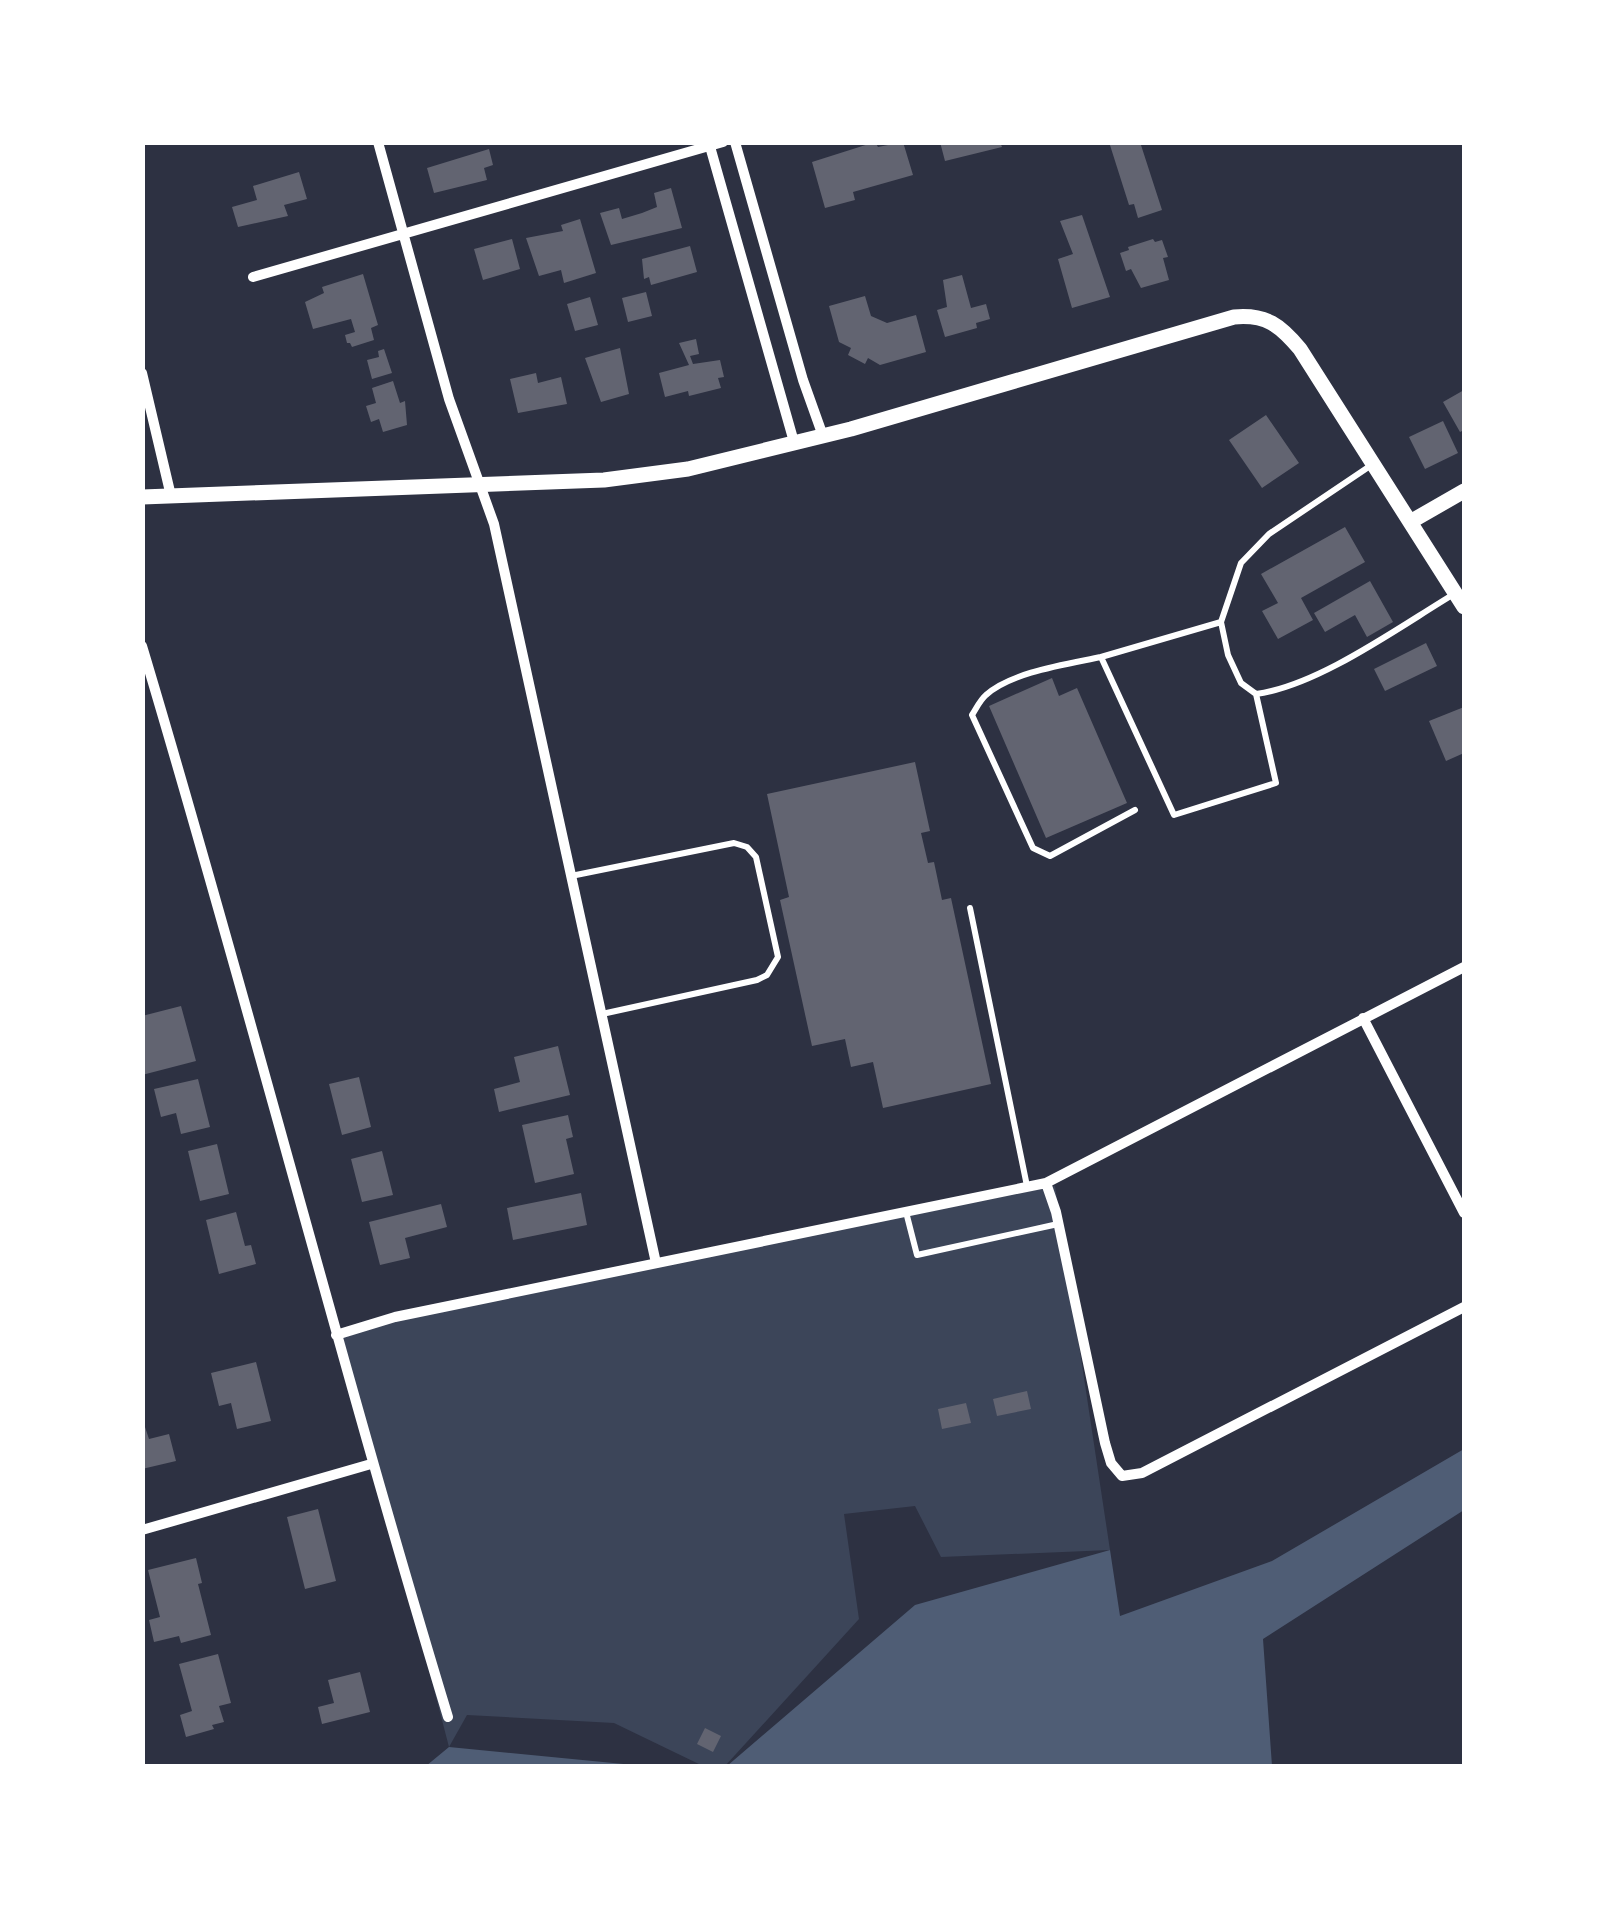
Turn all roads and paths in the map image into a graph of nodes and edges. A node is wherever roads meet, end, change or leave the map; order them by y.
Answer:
1 (378, 142) edge
2 (723, 142) edge
3 (735, 142) edge
4 (710, 144) edge
5 (405, 236) junction
6 (253, 277) dead end
7 (142, 373) edge
8 (822, 436) junction
9 (794, 442) junction
10 (1373, 464) junction
11 (478, 485) junction
12 (1464, 491) edge
13 (171, 496) junction
14 (142, 497) edge
15 (1410, 522) junction
16 (1460, 600) edge
17 (1220, 622) junction
18 (142, 646) edge
19 (1102, 657) junction
20 (1256, 694) junction
21 (1135, 810) dead end
22 (570, 876) junction
23 (970, 908) dead end
24 (1464, 967) edge
25 (601, 1015) junction
26 (1362, 1018) junction
27 (1046, 1183) junction
28 (1027, 1187) junction
29 (906, 1212) junction
30 (1464, 1213) edge
31 (1058, 1224) junction
32 (656, 1263) junction
33 (1464, 1308) edge
34 (336, 1335) junction
35 (371, 1464) junction
36 (142, 1530) edge
37 (448, 1718) dead end

1 - 5 street
2 - 4 street
3 - 8 street
4 - 5 street
4 - 9 street
5 - 6 street
5 - 11 street
7 - 13 street
8 - 9 street
8 - 10 street
9 - 11 street
10 - 15 street
10 - 17 lane
11 - 13 street
11 - 22 street
12 - 15 street
13 - 14 street
15 - 16 street
16 - 20 lane
17 - 19 lane
17 - 20 lane
18 - 34 street
19 - 20 lane
19 - 21 lane
22 - 25 street
22 - 25 lane
23 - 28 lane
24 - 26 street
25 - 32 street
26 - 27 street
26 - 30 street
27 - 28 street
27 - 31 street
28 - 29 street
29 - 31 lane
29 - 32 street
31 - 33 street
32 - 34 street
34 - 35 street
35 - 36 street
35 - 37 street

